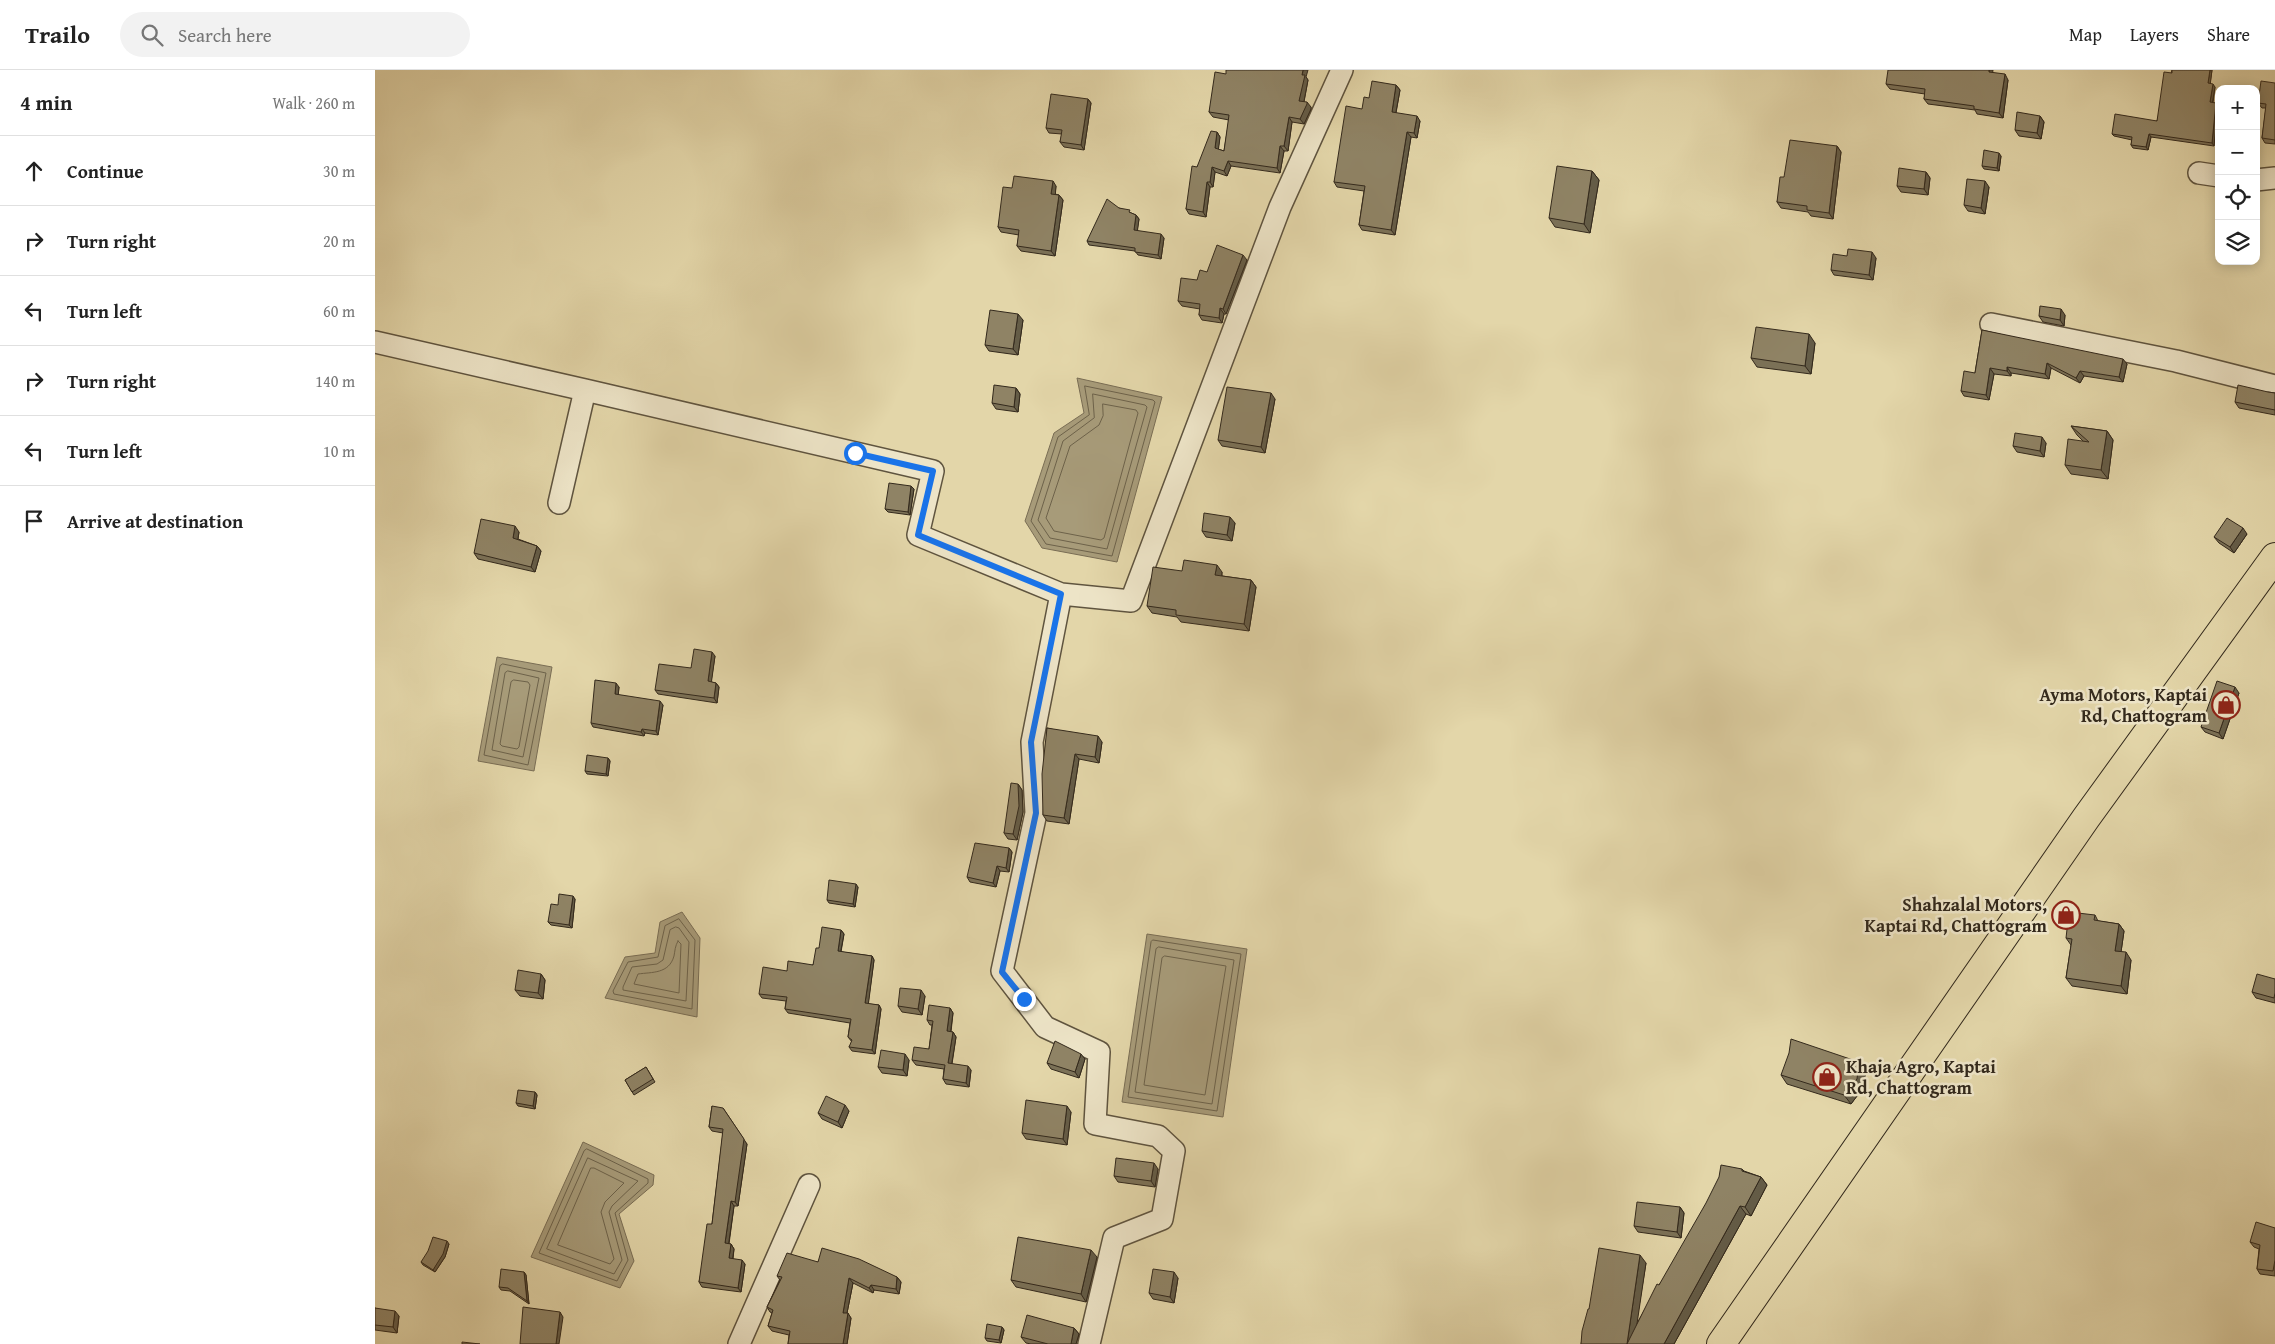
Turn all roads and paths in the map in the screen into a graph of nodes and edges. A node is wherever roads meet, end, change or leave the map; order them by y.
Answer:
1 (1342, 70) edge
2 (2275, 178) edge
3 (2260, 180) edge
4 (1991, 324) dead end
5 (375, 342) edge
6 (2275, 386) edge
7 (585, 390) junction
8 (559, 503) dead end
9 (2275, 557) edge
10 (1061, 594) junction
11 (809, 1185) dead end
12 (739, 1344) edge
13 (1089, 1344) edge
14 (1721, 1344) edge

1 - 10 street
2 - 3 street
4 - 6 street
5 - 7 street
7 - 8 street
7 - 10 street
9 - 14 main road
10 - 13 street
11 - 12 street

